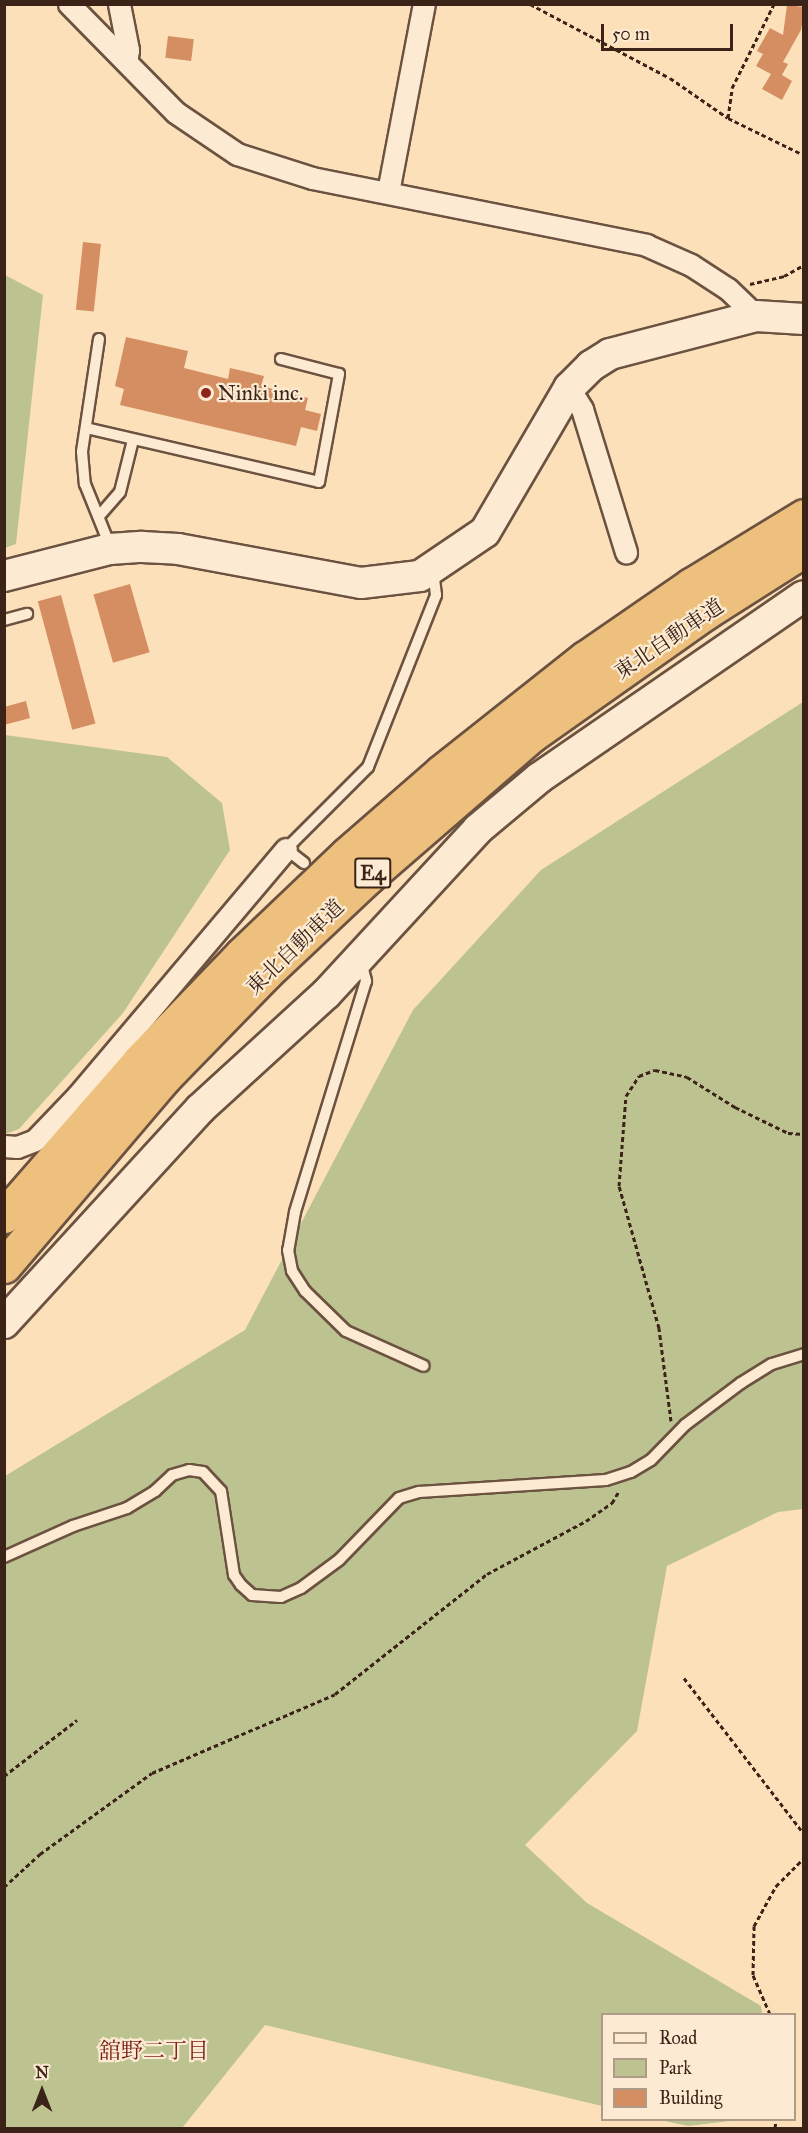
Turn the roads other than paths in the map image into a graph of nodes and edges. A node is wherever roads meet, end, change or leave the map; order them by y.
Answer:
1 (69, 4) edge
2 (119, 4) edge
3 (424, 4) edge
4 (126, 62) junction
5 (388, 192) junction
6 (756, 316) junction
7 (804, 319) edge
8 (99, 339) dead end
9 (281, 359) dead end
10 (569, 388) junction
11 (86, 428) junction
12 (134, 440) junction
13 (100, 514) junction
14 (804, 516) edge
15 (111, 549) junction
16 (804, 550) edge
17 (626, 552) dead end
18 (433, 570) junction
19 (4, 576) edge
20 (804, 596) edge
21 (27, 614) dead end
22 (4, 620) edge
23 (286, 849) junction
24 (304, 863) dead end
25 (368, 943) junction
26 (4, 1146) edge
27 (4, 1216) edge
28 (4, 1266) edge
29 (4, 1323) edge
30 (804, 1354) edge
31 (424, 1366) dead end
32 (4, 1557) edge

1 - 4 street
2 - 4 street
3 - 5 street
4 - 5 street
5 - 6 street
6 - 7 street
6 - 10 street
8 - 11 lane
9 - 12 lane
10 - 17 street
10 - 18 street
11 - 12 lane
11 - 13 lane
12 - 13 lane
13 - 15 lane
14 - 27 highway, 東北自動車道 / E4
15 - 18 street
15 - 19 street
16 - 28 highway, 東北自動車道 / E4
18 - 23 lane
20 - 25 street
21 - 22 lane
23 - 24 lane
23 - 26 street
25 - 29 street
25 - 31 lane
30 - 32 lane

